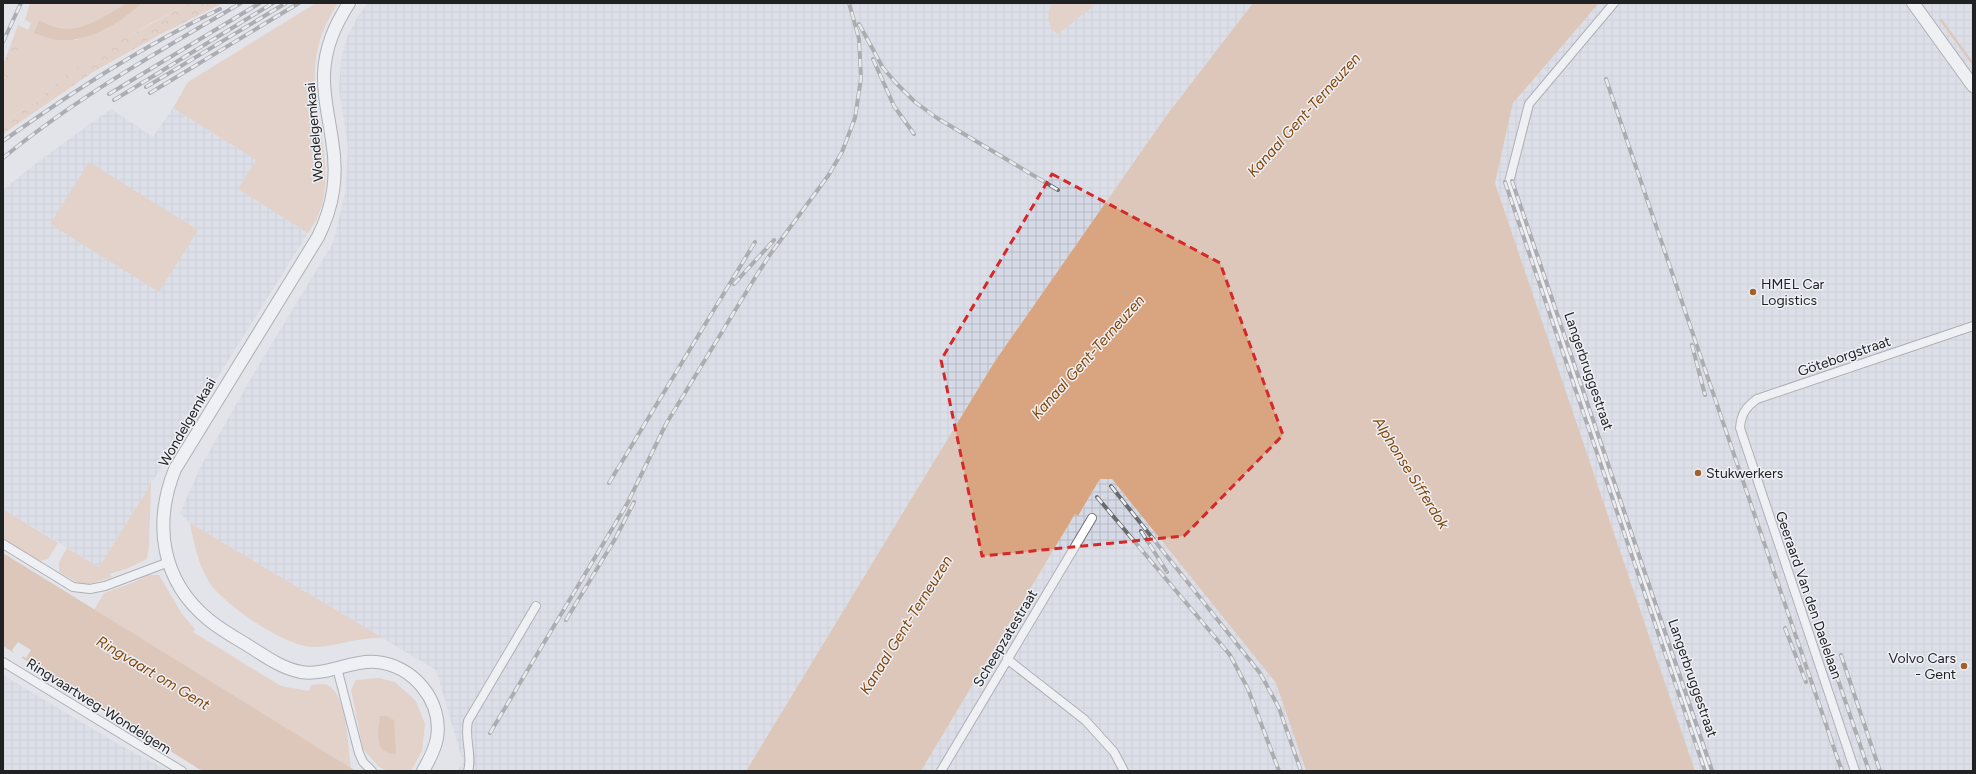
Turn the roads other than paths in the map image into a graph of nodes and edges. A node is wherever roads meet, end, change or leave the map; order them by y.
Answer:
1 (349, 3) edge
2 (1614, 3) edge
3 (1913, 3) edge
4 (1973, 86) edge
5 (1973, 326) edge
6 (1740, 428) joint
7 (1092, 518) dead end
8 (3, 544) edge
9 (169, 562) junction
10 (536, 606) dead end
11 (1007, 659) junction
12 (3, 662) edge
13 (337, 668) junction
14 (182, 771) edge
15 (372, 771) edge
16 (423, 771) edge
17 (468, 771) edge
18 (941, 771) edge
19 (1124, 771) edge
20 (1709, 771) edge
21 (1855, 771) edge

1 - 9 main road, Wondelgemkaai
2 - 20 street, Langerbruggestraat
3 - 4 main road
5 - 6 street, Göteborgstraat
6 - 21 street, Geeraard Van den Daelelaan
7 - 11 street, Scheepzatestraat
8 - 9 street
9 - 13 main road, Wondelgemkaai
10 - 17 street
11 - 18 street, Scheepzatestraat
11 - 19 street
12 - 14 street, Ringvaartweg-Wondelgem
13 - 15 street
13 - 16 main road, Wondelgemkaai

